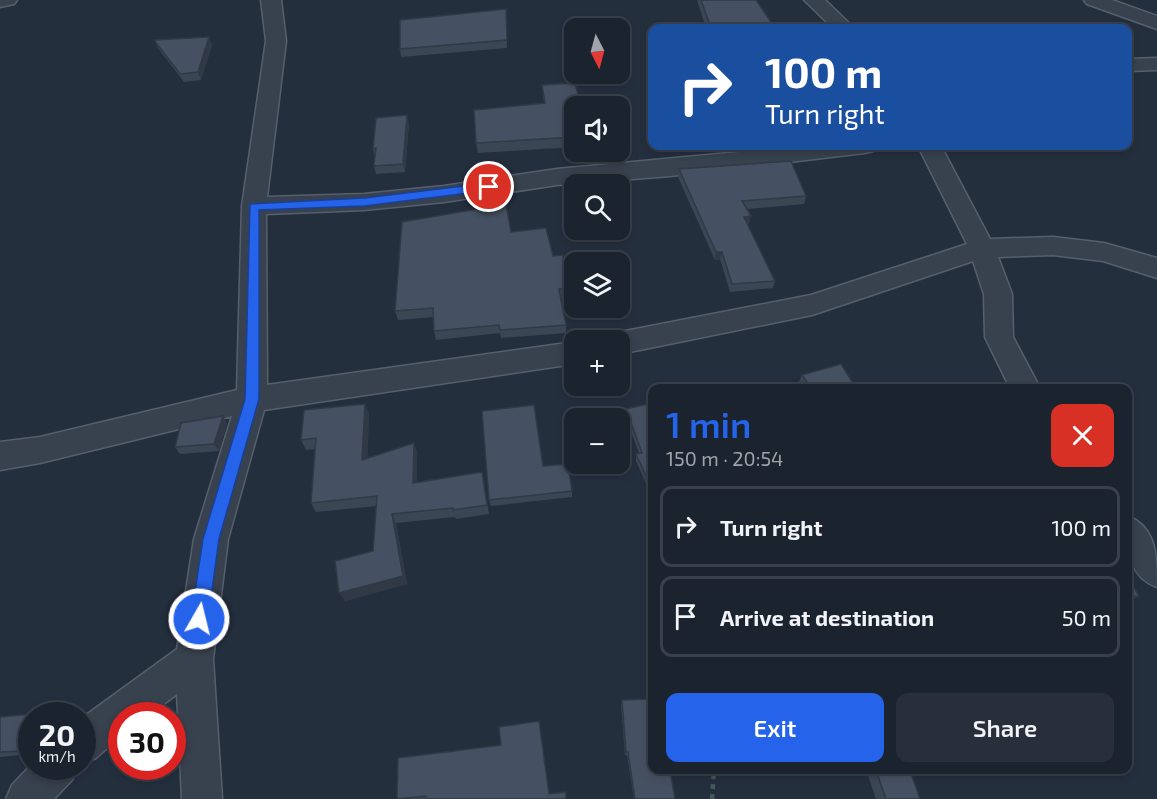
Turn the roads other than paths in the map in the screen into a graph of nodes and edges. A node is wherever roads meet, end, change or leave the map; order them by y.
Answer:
1 (7, 0) edge
2 (271, 0) edge
3 (814, 0) edge
4 (1094, 0) edge
5 (0, 1) edge
6 (1157, 23) edge
7 (840, 24) edge
8 (1157, 64) edge
9 (1132, 65) edge
10 (830, 150) edge
11 (932, 150) edge
12 (254, 206) junction
13 (982, 249) junction
14 (1157, 268) edge
15 (630, 342) edge
16 (564, 354) edge
17 (1023, 384) edge
18 (252, 399) junction
19 (0, 456) edge
20 (1132, 537) edge
21 (1157, 571) edge
22 (194, 659) junction
23 (96, 732) edge
24 (44, 780) edge
25 (26, 799) edge
26 (202, 799) edge

1 - 5 street
2 - 12 street
3 - 7 street
4 - 6 street
8 - 9 street
10 - 12 street
11 - 13 street
12 - 18 street
13 - 14 street
13 - 15 street
13 - 17 street
16 - 18 street
18 - 19 street
18 - 22 street
20 - 21 street
22 - 23 street
22 - 26 street
24 - 25 street

